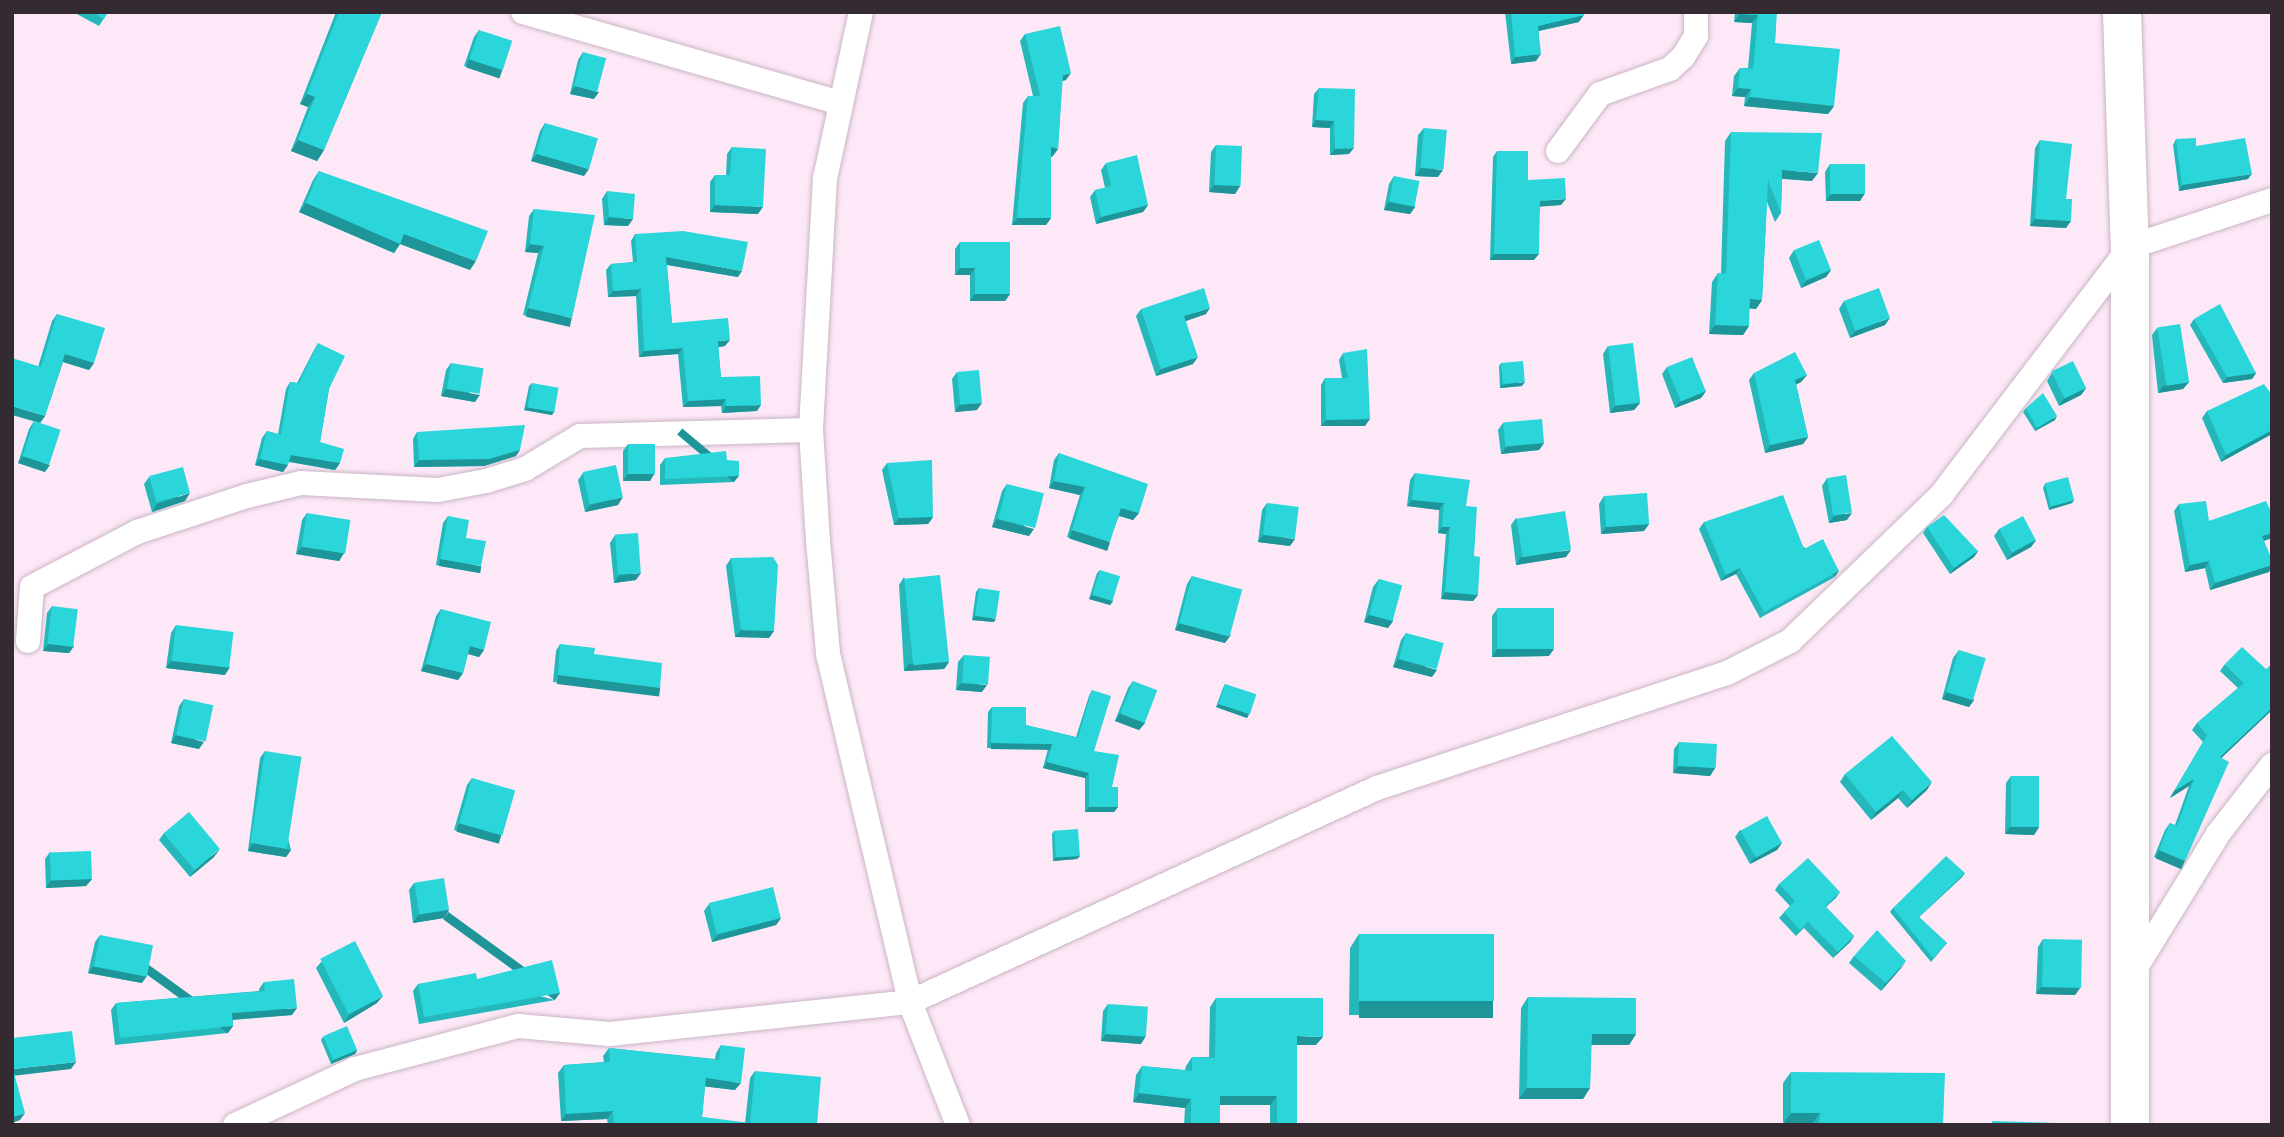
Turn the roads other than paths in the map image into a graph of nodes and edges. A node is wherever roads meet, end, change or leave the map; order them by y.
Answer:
1 (523, 12) edge
2 (861, 12) edge
3 (1696, 12) edge
4 (2122, 12) edge
5 (840, 103) junction
6 (1558, 151) dead end
7 (2272, 200) edge
8 (2130, 247) junction
9 (811, 430) junction
10 (28, 641) dead end
11 (2272, 765) edge
12 (2126, 985) junction
13 (910, 1002) junction
14 (2134, 1122) edge
15 (235, 1125) edge
16 (958, 1125) edge

1 - 5 street
2 - 5 street
3 - 6 street
4 - 8 highway
5 - 9 street
7 - 8 street
8 - 12 highway
8 - 13 street
9 - 10 street
9 - 13 street
11 - 12 street
12 - 14 highway
13 - 15 street
13 - 16 street

